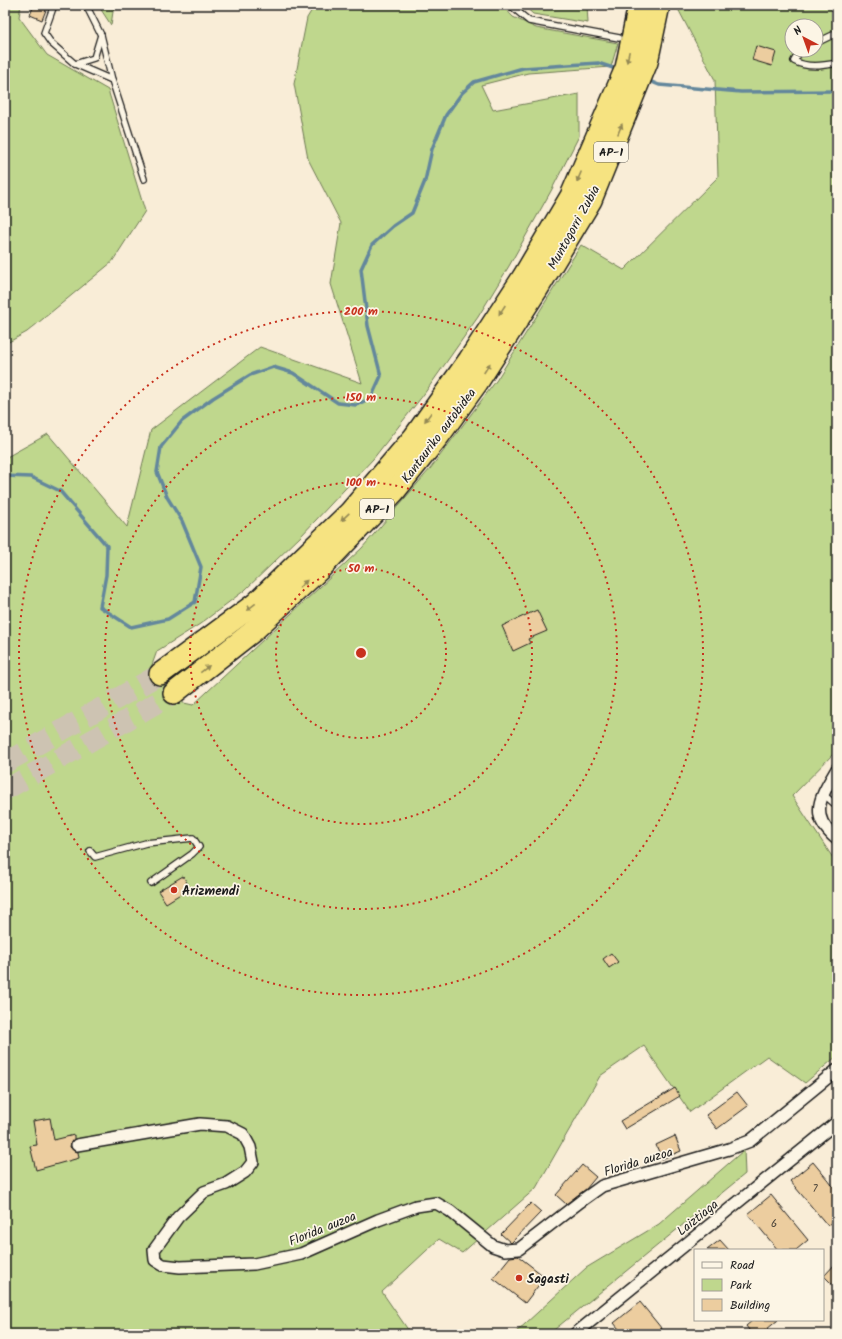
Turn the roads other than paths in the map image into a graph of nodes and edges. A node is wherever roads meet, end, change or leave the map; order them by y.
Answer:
1 (54, 5) edge
2 (86, 5) edge
3 (510, 5) edge
4 (639, 5) edge
5 (659, 5) edge
6 (837, 33) edge
7 (101, 35) junction
8 (620, 38) dead end
9 (824, 39) edge
10 (796, 58) edge
11 (837, 63) edge
12 (75, 64) junction
13 (112, 80) junction
14 (144, 179) dead end
15 (531, 283) junction
16 (160, 674) tunnel mouth
17 (174, 693) tunnel mouth
18 (837, 769) edge
19 (823, 794) junction
20 (837, 806) edge
21 (837, 838) edge
22 (90, 851) dead end
23 (151, 883) dead end
24 (837, 1070) edge
25 (837, 1122) edge
26 (77, 1145) dead end
27 (575, 1334) edge

1 - 12 lane
2 - 7 lane
3 - 8 lane
4 -> 15 highway, Muntogorri Zubia / AP-1
15 -> 5 highway, Muntogorri Zubia / AP-1
6 - 9 lane
7 - 12 lane
7 - 13 lane
10 - 11 lane
12 - 13 lane
13 - 14 lane
15 -> 16 highway, Kantauriko autobidea / AP-1
17 -> 15 highway, Kantauriko autobidea / AP-1
18 - 19 street
19 - 20 lane
19 - 21 street
22 - 23 lane
24 - 26 street, Florida auzoa
25 - 27 street, Laiztiaga

